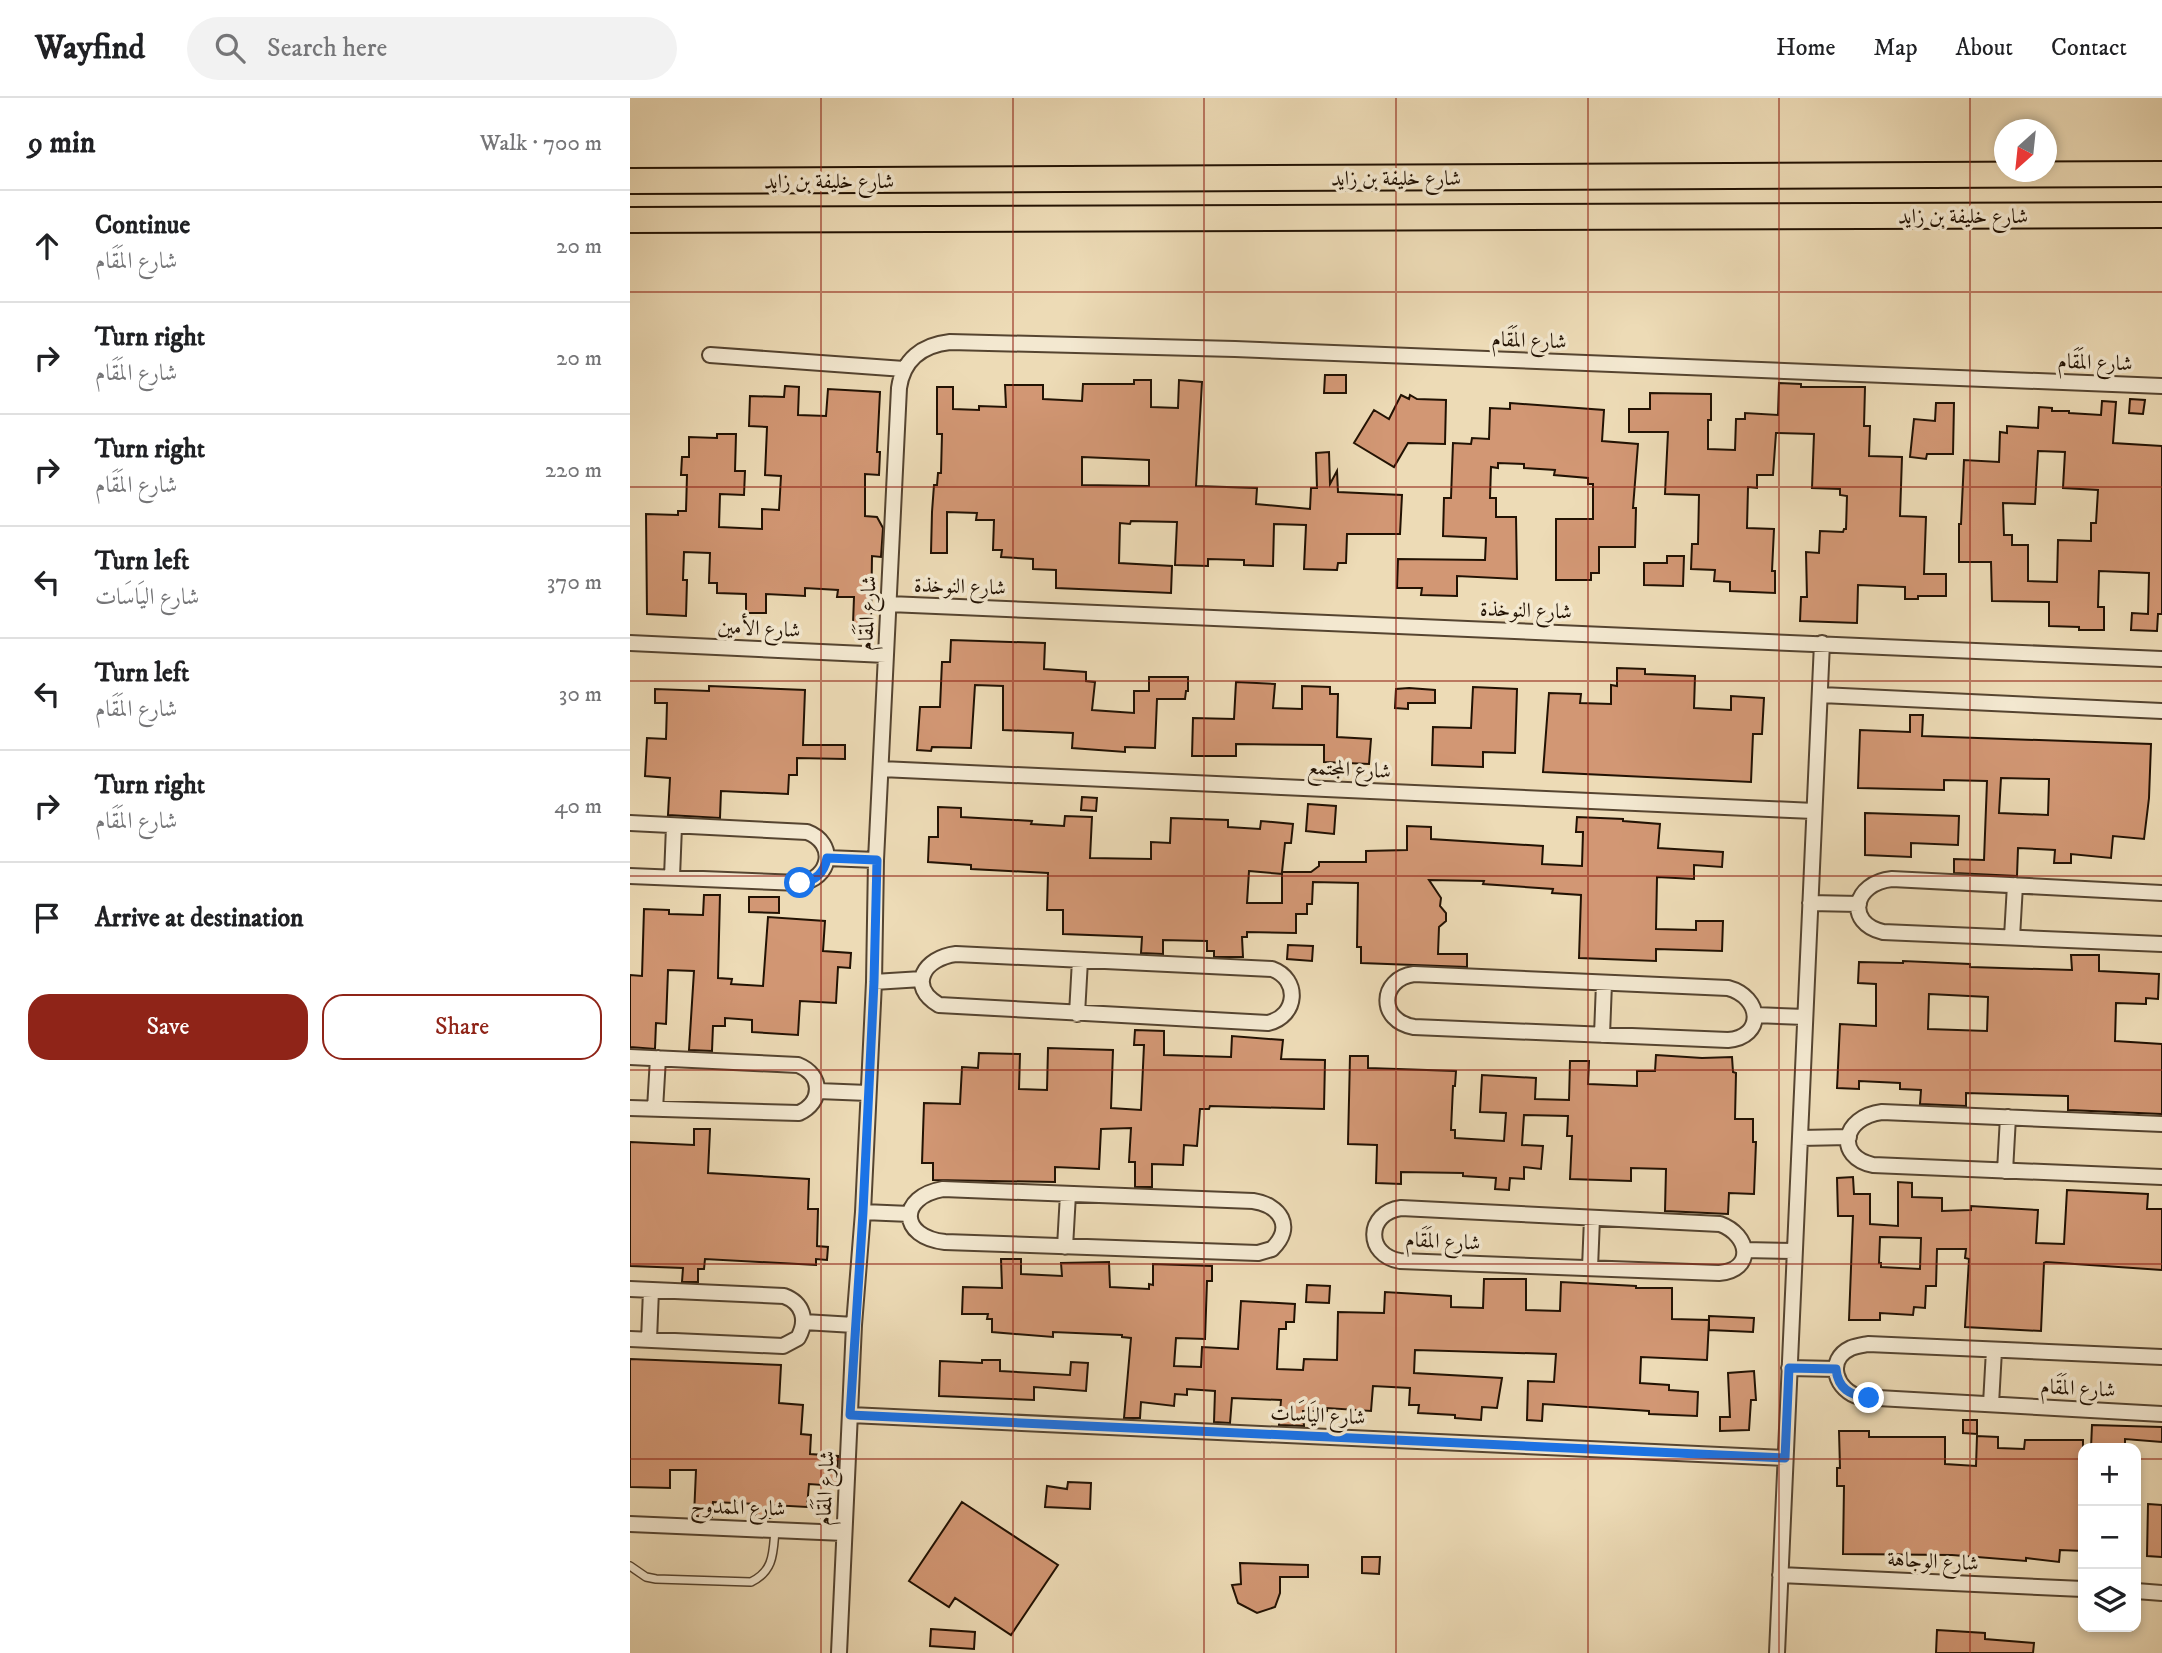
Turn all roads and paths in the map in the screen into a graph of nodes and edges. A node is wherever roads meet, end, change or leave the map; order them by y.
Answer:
1 (2162, 174) edge
2 (630, 181) edge
3 (2162, 215) edge
4 (630, 220) edge
5 (710, 355) dead end
6 (904, 369) junction
7 (2162, 386) edge
8 (889, 604) junction
9 (630, 643) edge
10 (1822, 643) junction
11 (886, 655) junction
12 (2162, 659) edge
13 (1821, 695) junction
14 (2162, 710) edge
15 (881, 769) junction
16 (1814, 811) junction
17 (630, 823) edge
18 (674, 826) junction
19 (827, 858) junction
20 (877, 860) junction
21 (630, 876) edge
22 (672, 877) junction
23 (2015, 885) junction
24 (2162, 893) edge
25 (1810, 903) junction
26 (1859, 904) junction
27 (2012, 937) junction
28 (2162, 944) edge
29 (1080, 960) junction
30 (922, 979) junction
31 (874, 982) junction
32 (1604, 983) junction
33 (1077, 1014) junction
34 (1755, 1016) junction
35 (1805, 1017) junction
36 (1602, 1035) junction
37 (630, 1057) edge
38 (657, 1058) junction
39 (818, 1091) junction
40 (868, 1093) junction
41 (630, 1108) edge
42 (655, 1109) junction
43 (2008, 1117) junction
44 (2162, 1124) edge
45 (1849, 1137) junction
46 (1800, 1138) junction
47 (2005, 1171) junction
48 (2162, 1177) edge
49 (1068, 1194) junction
50 (863, 1212) junction
51 (911, 1214) junction
52 (1592, 1217) junction
53 (1065, 1247) junction
54 (1744, 1250) junction
55 (1794, 1251) junction
56 (1590, 1268) junction
57 (630, 1289) edge
58 (651, 1290) junction
59 (804, 1322) junction
60 (854, 1325) junction
61 (630, 1339) edge
62 (649, 1340) junction
63 (1994, 1350) junction
64 (2162, 1357) edge
65 (1789, 1368) junction
66 (1836, 1369) junction
67 (1991, 1405) junction
68 (2162, 1414) edge
69 (850, 1415) junction
70 (1785, 1458) junction
71 (630, 1524) edge
72 (775, 1529) junction
73 (844, 1532) junction
74 (630, 1566) edge
75 (1780, 1575) junction
76 (2078, 1589) edge
77 (2141, 1591) edge
78 (2162, 1593) edge
79 (839, 1653) edge
80 (1777, 1653) edge

1 - 2 highway, شارع خليفة بن زايد
3 - 4 highway, شارع خليفة بن زايد
5 - 6 street
6 - 7 street, شارع المَقَام
6 - 8 street, شارع المَقَام
8 - 10 street, شارع النوخذة
8 - 11 street, شارع المَقَام
9 - 11 street, شارع الأمين
10 - 12 street, شارع النوخذة
10 - 13 street
11 - 15 street, شارع المَقَام
13 - 14 street
13 - 16 street
15 - 16 street, شارع المجتمع
15 - 20 street, شارع المَقَام
16 - 25 street
17 - 18 street
18 - 19 street
18 - 22 street
19 - 20 street
19 - 22 street
20 - 31 street, شارع المَقَام
21 - 22 street
23 - 24 street
23 - 26 street
23 - 27 street
25 - 26 street
25 - 35 street
26 - 27 street
27 - 28 street
29 - 30 street
29 - 33 street
29 - 33 street
30 - 31 street
30 - 33 street
31 - 40 street, شارع المَقَام
32 - 34 street
32 - 36 street
32 - 36 street
34 - 35 street
34 - 36 street
35 - 46 street
37 - 38 street
38 - 39 street
38 - 42 street
39 - 40 street
39 - 42 street
40 - 50 street, شارع المَقَام
41 - 42 street
43 - 44 street
43 - 45 street
43 - 47 street
45 - 46 street
45 - 47 street
46 - 55 street
47 - 48 street
49 - 51 street
49 - 53 street
49 - 53 street
50 - 51 street
50 - 60 street, شارع المَقَام
51 - 53 street
52 - 54 street, شارع المَقَام
52 - 56 street
52 - 56 street, شارع المَقَام
54 - 55 street
54 - 56 street, شارع المَقَام
55 - 65 street
57 - 58 street
58 - 59 street
58 - 62 street
59 - 60 street
59 - 62 street
60 - 69 street, شارع المَقَام
61 - 62 street
63 - 64 street, شارع المَقَام
63 - 66 street, شارع المَقَام
63 - 67 street
65 - 66 street
65 - 70 street
66 - 67 street, شارع المَقَام
67 - 68 street, شارع المَقَام
69 - 70 street, شارع اليَاسَات
69 - 73 street, شارع المَقَام
70 - 75 street
71 - 72 street, شارع الممدوح
72 - 73 street, شارع الممدوح
72 - 74 lane
73 - 79 street, شارع المَقَام
75 - 76 street, شارع الوجاهة
75 - 80 street
77 - 78 street

